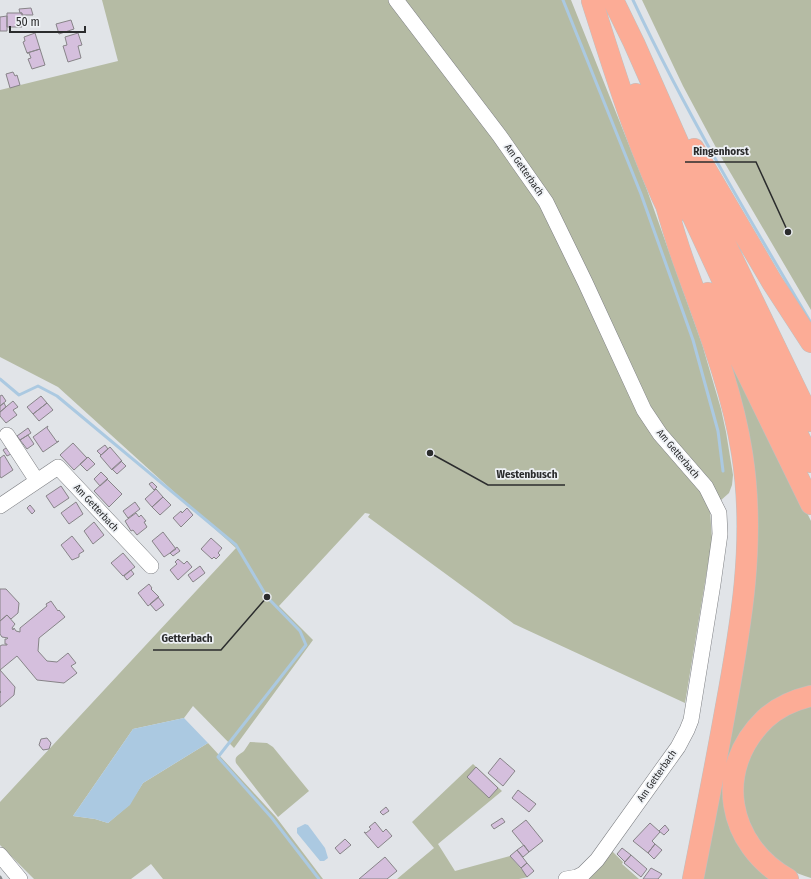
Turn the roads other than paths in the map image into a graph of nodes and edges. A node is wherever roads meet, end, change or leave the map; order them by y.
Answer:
1 (396, 0) edge
2 (592, 0) edge
3 (613, 0) edge
4 (634, 43) junction
5 (666, 205) junction
6 (811, 342) edge
7 (811, 421) edge
8 (7, 435) dead end
9 (811, 462) edge
10 (37, 481) junction
11 (811, 504) edge
12 (0, 506) edge
13 (151, 566) dead end
14 (811, 696) edge
15 (0, 855) edge
16 (20, 879) edge
17 (566, 879) edge
18 (693, 879) edge
19 (788, 879) edge

1 - 17 street, Am Getterbach
2 - 5 highway
2 - 9 highway
3 - 4 highway
4 - 6 highway
4 - 7 highway
5 - 11 highway
5 - 18 highway
8 - 10 street
10 - 12 street, Am Getterbach
10 - 13 street, Am Getterbach
14 - 19 highway
15 - 16 street

